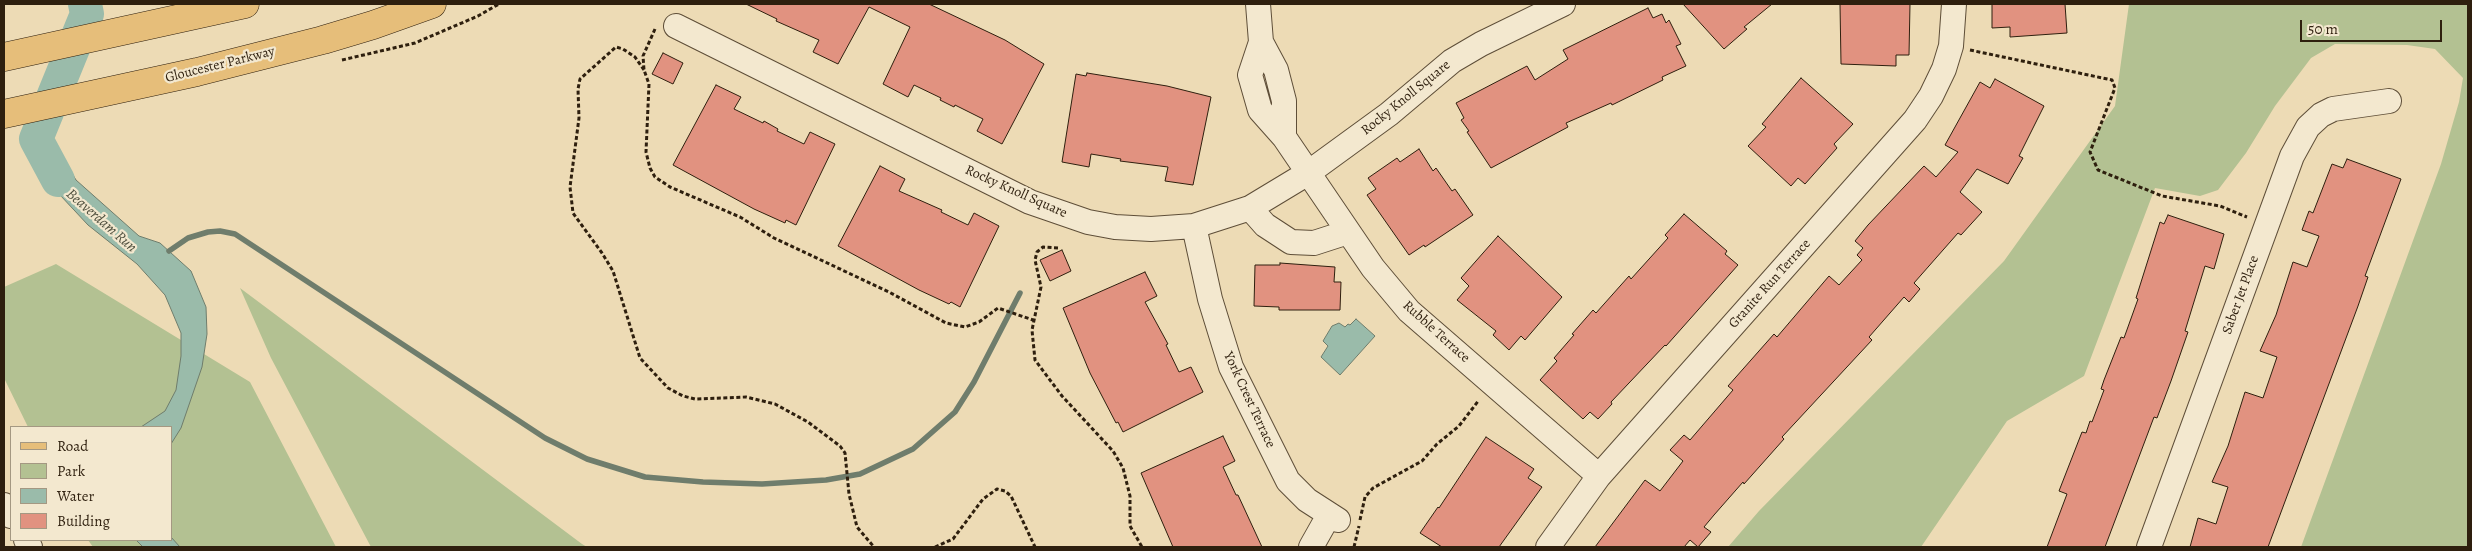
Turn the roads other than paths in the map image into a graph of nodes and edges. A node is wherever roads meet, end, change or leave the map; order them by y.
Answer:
1 (244, 4) edge
2 (432, 4) edge
3 (1258, 4) edge
4 (1563, 4) edge
5 (1954, 4) edge
6 (666, 27) road end
7 (4, 57) edge
8 (2389, 101) dead end
9 (4, 114) edge
10 (1308, 173) junction
11 (1250, 208) junction
12 (1194, 226) junction
13 (1348, 232) junction
14 (1599, 476) junction
15 (1311, 547) edge
16 (1548, 547) edge
17 (2149, 547) edge

1 - 7 main road
2 - 9 main road, Gloucester Parkway
3 - 10 street, Rubble Terrace
4 - 10 street, Rocky Knoll Square
5 - 14 street, Granite Run Terrace
6 - 12 street, Rocky Knoll Square
8 - 17 street, Saber Jet Place
10 - 11 street, Rocky Knoll Square
10 - 13 street, Rubble Terrace
11 - 12 street, Rocky Knoll Square
11 - 13 street
12 - 15 street, York Crest Terrace
13 - 14 street, Rubble Terrace
14 - 16 street, Granite Run Terrace

